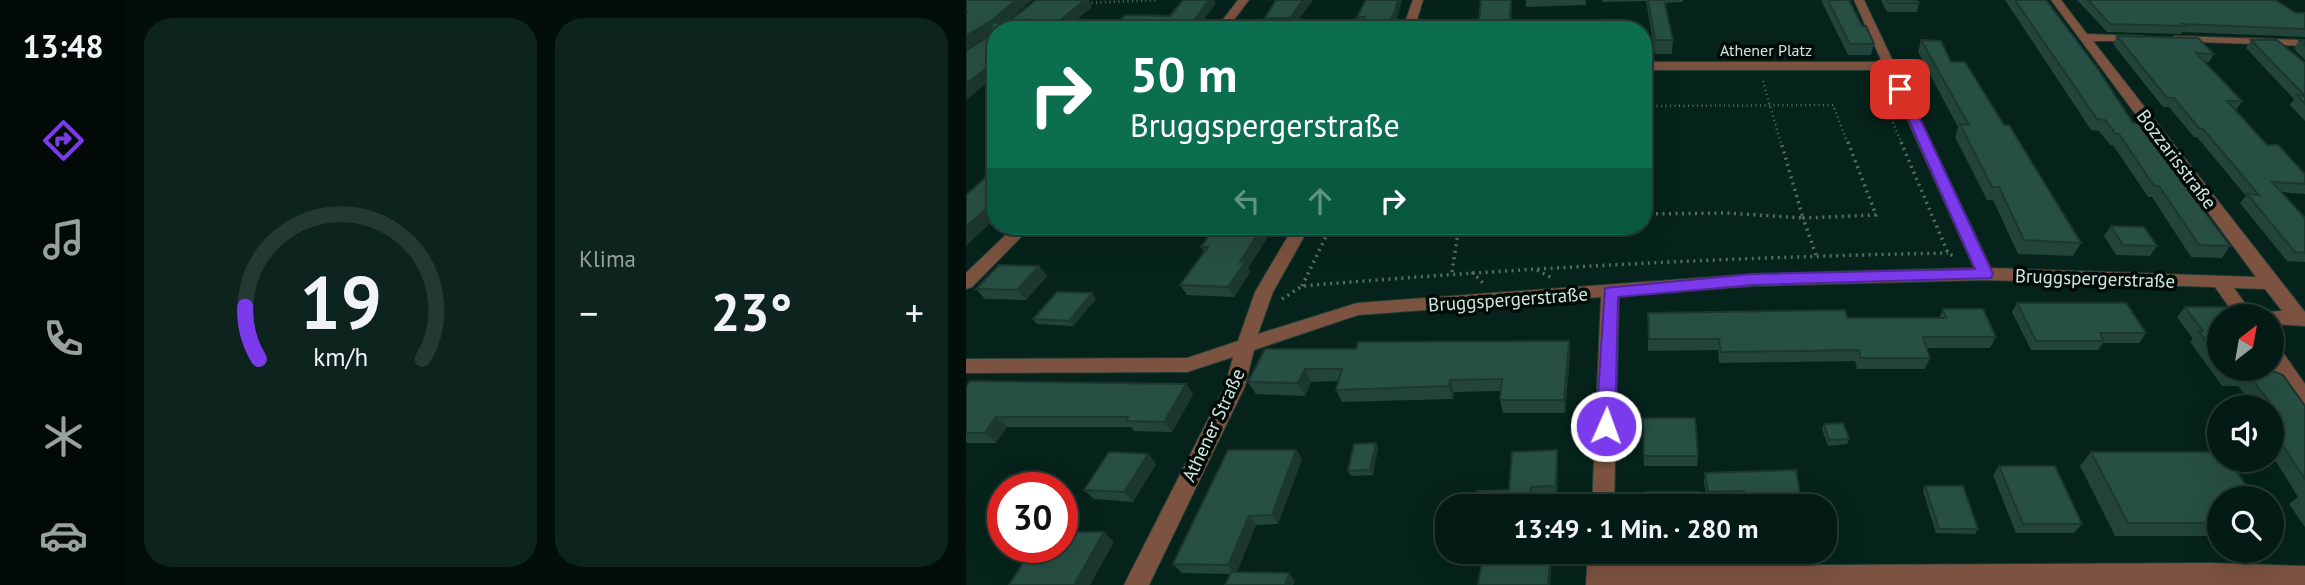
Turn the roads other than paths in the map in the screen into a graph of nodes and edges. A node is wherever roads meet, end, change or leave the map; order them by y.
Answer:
1 (1244, 0) edge
2 (1418, 0) edge
3 (1859, 0) edge
4 (2056, 0) edge
5 (1227, 21) edge
6 (1411, 21) edge
7 (2084, 37) junction
8 (2153, 39) edge
9 (2167, 39) edge
10 (2305, 43) edge
11 (1652, 66) edge
12 (1890, 66) junction
13 (1015, 235) edge
14 (1297, 235) edge
15 (1985, 274) junction
16 (2220, 281) junction
17 (966, 283) edge
18 (2269, 283) junction
19 (1610, 292) junction
20 (2237, 304) edge
21 (2301, 319) edge
22 (1246, 346) junction
23 (966, 366) edge
24 (2284, 369) edge
25 (2305, 400) edge
26 (1603, 494) edge
27 (2305, 578) edge
28 (1598, 581) edge
29 (1136, 585) edge

1 - 5 street
2 - 6 street
3 - 12 street
4 - 7 street, Bozzarisstraße
7 - 8 street
7 - 18 street, Bozzarisstraße
9 - 10 street
11 - 12 street, Athener Platz
12 - 15 street
13 - 17 street
14 - 22 street, Athener Straße
15 - 16 street, Bruggspergerstraße
15 - 19 street, Bruggspergerstraße
16 - 18 street, Bruggspergerstraße
16 - 20 street
18 - 21 street, Bozzarisstraße
19 - 22 street, Bruggspergerstraße
19 - 26 street
22 - 23 street, Bruggspergerstraße
22 - 29 street, Athener Straße
24 - 25 street
27 - 28 street

